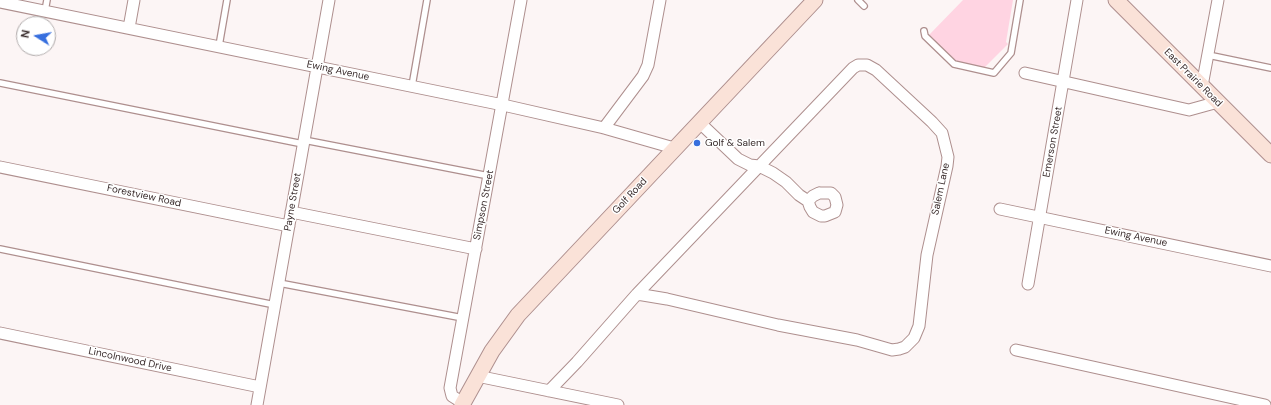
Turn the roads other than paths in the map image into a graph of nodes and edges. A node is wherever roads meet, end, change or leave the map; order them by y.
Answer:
1 (47, 0) edge
2 (134, 0) edge
3 (227, 0) edge
4 (329, 0) edge
5 (427, 0) edge
6 (521, 0) edge
7 (660, 0) edge
8 (815, 0) edge
9 (858, 0) edge
10 (1020, 0) edge
11 (1077, 0) edge
12 (1116, 0) edge
13 (1218, 0) edge
14 (0, 2) edge
15 (864, 6) dead end
16 (45, 11) junction
17 (129, 28) junction
18 (924, 31) dead end
19 (219, 46) junction
20 (1208, 55) junction
21 (317, 66) junction
22 (1271, 68) edge
23 (1025, 73) dead end
24 (1063, 82) junction
25 (0, 83) edge
26 (412, 86) junction
27 (1202, 86) junction
28 (1218, 102) junction
29 (503, 105) junction
30 (699, 122) junction
31 (604, 128) junction
32 (303, 142) junction
33 (674, 148) junction
34 (1271, 156) edge
35 (759, 166) junction
36 (0, 167) edge
37 (489, 176) junction
38 (808, 201) dead end
39 (1000, 209) dead end
40 (291, 212) junction
41 (1039, 217) junction
42 (289, 226) junction
43 (0, 249) edge
44 (476, 249) junction
45 (1271, 266) edge
46 (279, 283) junction
47 (1028, 284) dead end
48 (637, 294) junction
49 (275, 305) junction
50 (463, 318) junction
51 (0, 333) edge
52 (1016, 350) dead end
53 (477, 376) junction
54 (260, 387) junction
55 (549, 391) junction
56 (462, 404) edge
57 (257, 405) edge
58 (618, 405) edge
59 (1265, 405) edge

1 - 16 lane
2 - 17 street
3 - 19 lane
4 - 21 street, Payne Street
5 - 26 lane
6 - 29 street, Simpson Street
7 - 31 street
8 - 30 main road, Golf Road
9 - 15 lane
10 - 18 lane
11 - 24 street, Emerson Street
12 - 27 main road, East Prairie Road
13 - 20 street
14 - 16 street, Ewing Avenue
16 - 17 street, Ewing Avenue
17 - 19 street, Ewing Avenue
19 - 21 street, Ewing Avenue
20 - 22 lane
20 - 27 street
21 - 26 street, Ewing Avenue
21 - 32 street, Payne Street
23 - 24 street
24 - 28 street
24 - 41 street, Emerson Street
25 - 32 lane
26 - 29 street, Ewing Avenue
27 - 28 main road, East Prairie Road
28 - 34 main road, East Prairie Road
29 - 31 street, Ewing Avenue
29 - 37 street, Simpson Street
30 - 33 main road, Golf Road
30 - 35 street
31 - 33 street, Ewing Avenue
32 - 37 lane
32 - 40 street, Payne Street
33 - 53 main road, Golf Road
35 - 38 street
35 - 48 street, Salem Lane
35 - 48 street, Salem Lane
36 - 42 street, Forestview Road
37 - 44 street, Simpson Street
39 - 41 street, Ewing Avenue
40 - 42 street, Payne Street
40 - 44 street
41 - 45 street, Ewing Avenue
41 - 47 street, Emerson Street
42 - 46 street, Payne Street
43 - 49 lane
44 - 50 street, Simpson Street
46 - 49 street, Payne Street
46 - 50 lane
48 - 55 street, Salem Lane
49 - 54 street, Payne Street
50 - 56 street, Simpson Street
51 - 54 street, Lincolnwood Drive
52 - 59 street
53 - 55 street
53 - 56 main road, Golf Road
54 - 57 street, Payne Street
55 - 58 street

